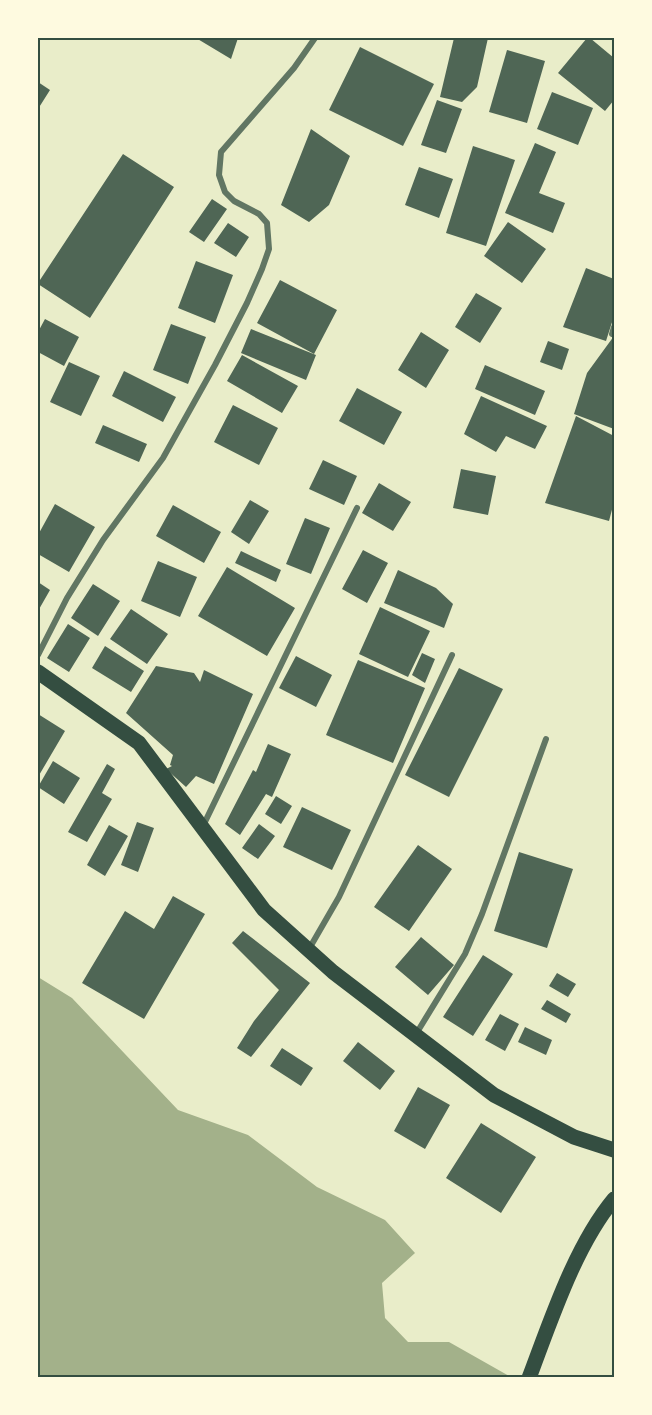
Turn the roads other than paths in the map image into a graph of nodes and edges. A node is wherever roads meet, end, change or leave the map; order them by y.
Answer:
1 (315, 38) edge
2 (357, 508) dead end
3 (38, 655) edge
4 (452, 655) dead end
5 (38, 672) edge
6 (546, 739) dead end
7 (202, 828) junction
8 (309, 950) junction
9 (416, 1035) junction
10 (615, 1150) edge
11 (615, 1199) edge
12 (529, 1377) edge

1 - 3 street
2 - 7 street
4 - 8 street
5 - 7 main road
6 - 9 street
7 - 8 main road
8 - 9 main road
9 - 10 main road
11 - 12 main road

